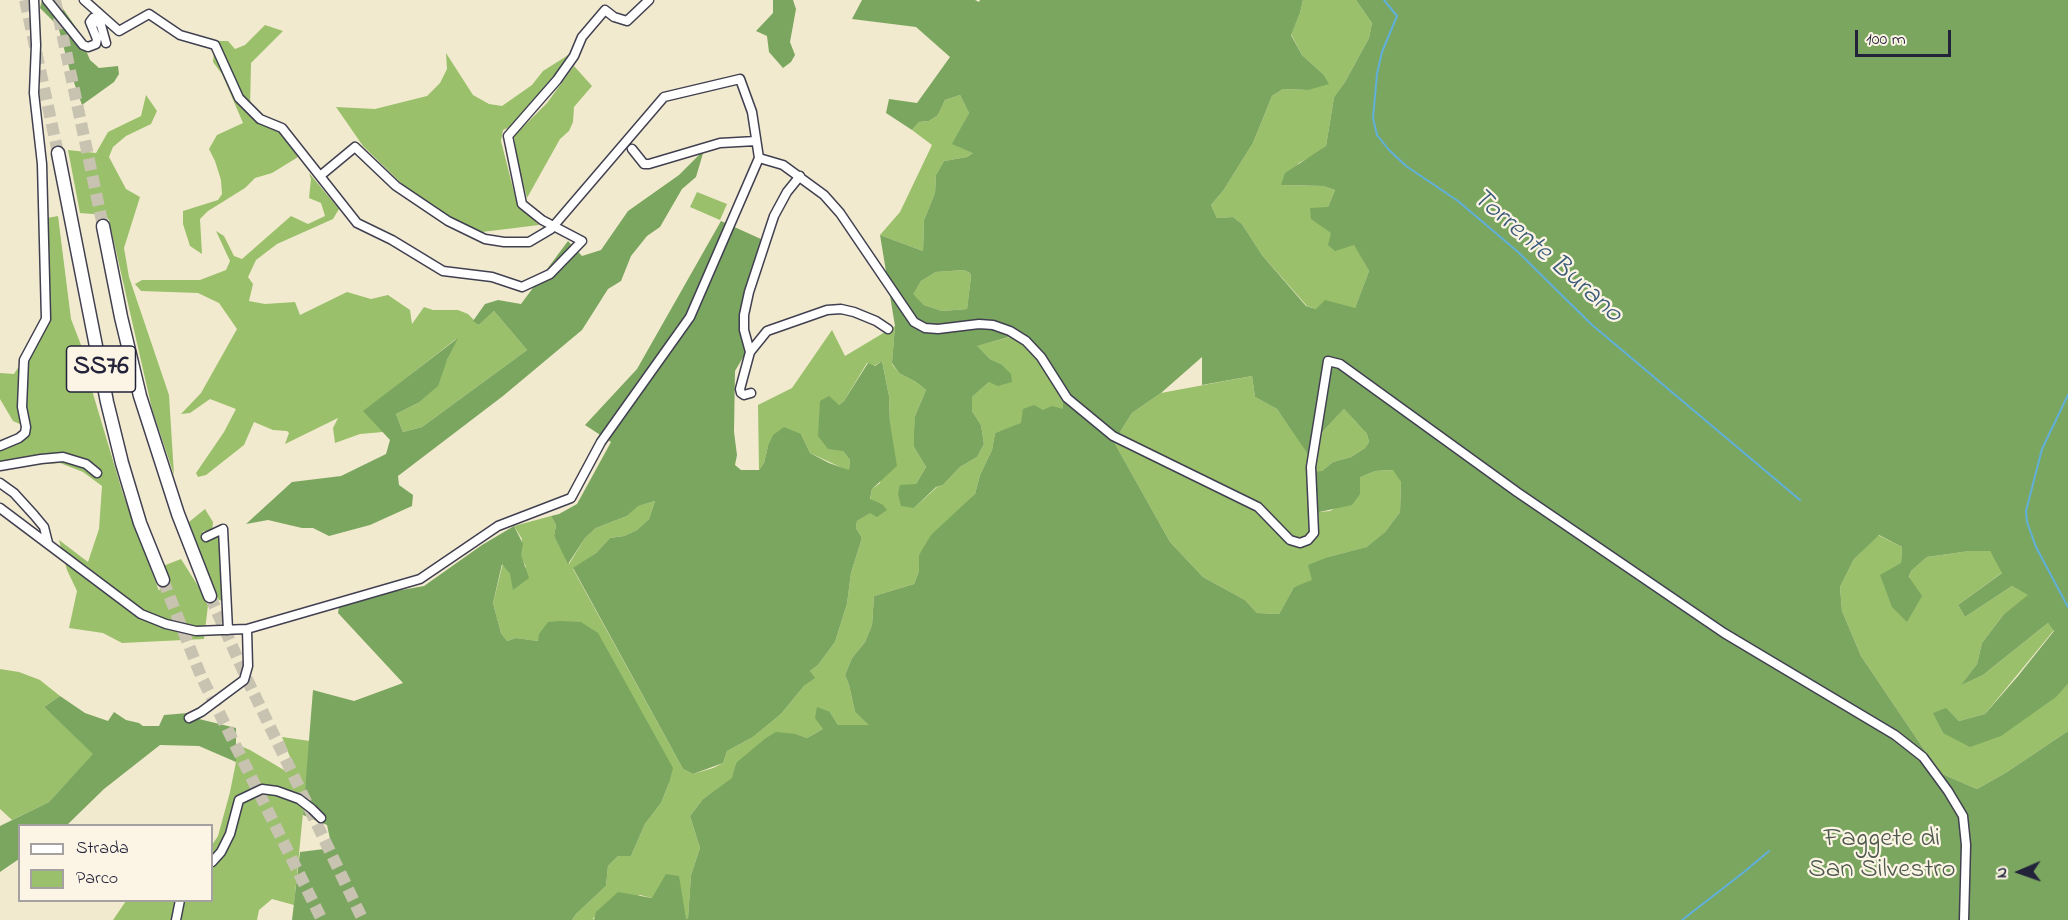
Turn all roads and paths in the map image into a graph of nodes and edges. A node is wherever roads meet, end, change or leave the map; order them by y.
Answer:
1 (34, 0) edge
2 (47, 0) edge
3 (84, 0) edge
4 (649, 0) edge
5 (106, 43) dead end
6 (756, 141) junction
7 (632, 149) dead end
8 (58, 153) tunnel mouth
9 (759, 158) junction
10 (320, 176) junction
11 (800, 176) junction
12 (554, 225) junction
13 (103, 226) tunnel mouth
14 (888, 329) dead end
15 (750, 352) junction
16 (752, 393) dead end
17 (0, 447) edge
18 (0, 466) edge
19 (97, 473) dead end
20 (0, 483) edge
21 (0, 508) edge
22 (206, 537) dead end
23 (48, 543) junction
24 (163, 580) tunnel mouth
25 (210, 596) tunnel mouth
26 (247, 629) junction
27 (228, 630) junction
28 (189, 718) dead end
29 (321, 818) dead end
30 (213, 861) edge
31 (180, 902) edge
32 (176, 920) edge
33 (1964, 920) edge

1 - 17 street
2 - 5 street
3 - 10 street
4 - 12 street
6 - 7 street
6 - 9 street
6 - 12 street
8 - 24 highway, SS76
9 - 11 street
9 - 26 street
10 - 12 street
10 - 12 street
11 - 15 street
11 - 33 street
13 - 25 highway, SS76
14 - 15 street
15 - 16 street
18 - 19 street
20 - 23 street
21 - 23 street
22 - 27 street
23 - 27 street
26 - 27 street
26 - 28 street
29 - 30 street
31 - 32 street

